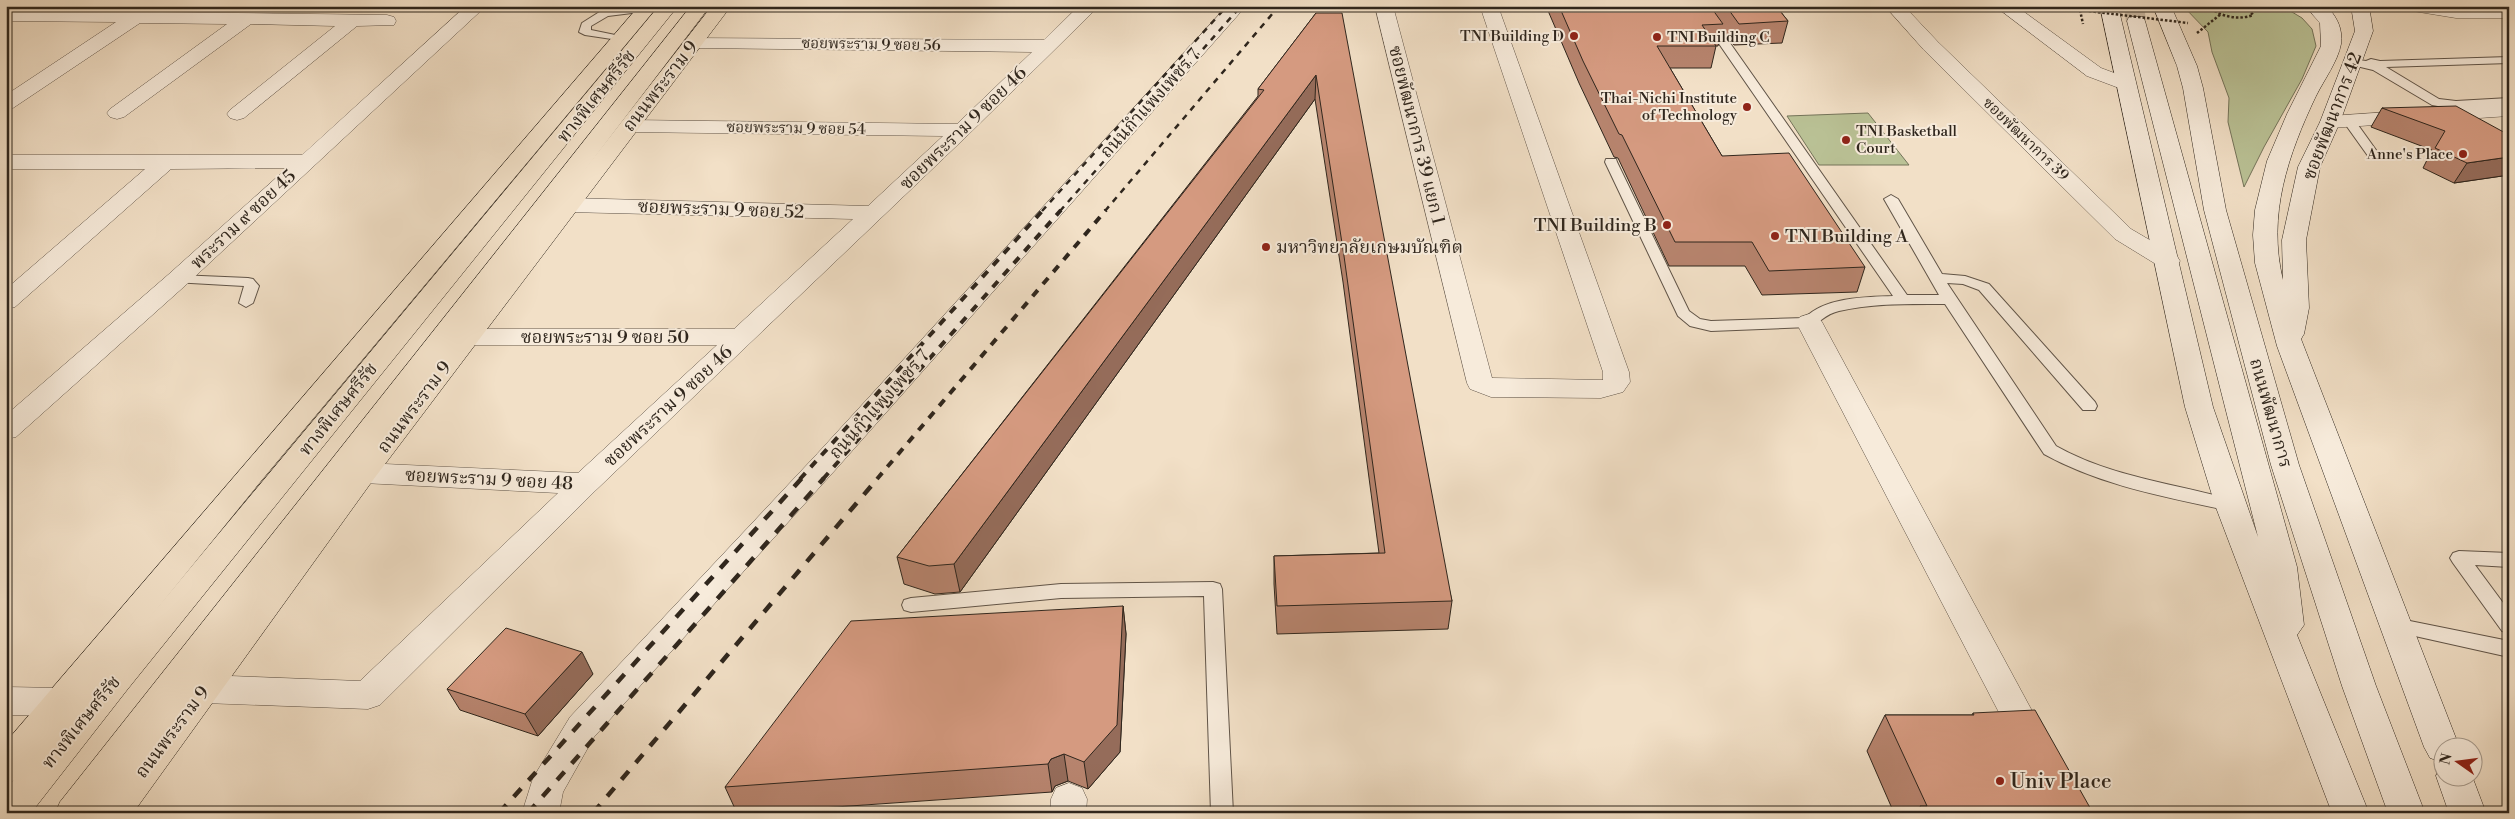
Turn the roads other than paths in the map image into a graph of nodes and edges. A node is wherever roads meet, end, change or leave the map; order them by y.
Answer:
1 (478, 6) edge
2 (701, 6) edge
3 (722, 6) edge
4 (1090, 6) edge
5 (1237, 6) edge
6 (1384, 6) edge
7 (1489, 6) edge
8 (1698, 6) edge
9 (1894, 6) edge
10 (2004, 6) edge
11 (2109, 6) tunnel mouth
12 (2162, 6) tunnel mouth
13 (2314, 6) edge
14 (2360, 6) edge
15 (2413, 6) edge
16 (656, 7) edge
17 (2509, 13) edge
18 (2489, 14) junction
19 (6, 15) edge
20 (28, 16) junction
21 (136, 17) junction
22 (246, 19) junction
23 (352, 20) junction
24 (387, 20) dead end
25 (2136, 21) tunnel mouth
26 (2509, 26) edge
27 (6, 29) edge
28 (621, 40) junction
29 (694, 42) junction
30 (1047, 46) junction
31 (2353, 59) junction
32 (2509, 60) edge
33 (2381, 67) junction
34 (2126, 84) junction
35 (2509, 102) edge
36 (6, 104) edge
37 (2509, 110) edge
38 (117, 113) dead end
39 (237, 114) dead end
40 (2339, 121) junction
41 (629, 126) junction
42 (962, 130) junction
43 (2372, 153) dead end
44 (306, 161) junction
45 (6, 162) edge
46 (166, 162) junction
47 (1611, 162) dead end
48 (1891, 199) dead end
49 (568, 205) junction
50 (874, 214) junction
51 (2168, 261) junction
52 (1936, 278) junction
53 (178, 279) junction
54 (6, 280) edge
55 (31, 280) junction
56 (1949, 299) junction
57 (1903, 300) junction
58 (6, 302) edge
59 (246, 303) dead end
60 (1808, 322) junction
61 (467, 337) junction
62 (743, 337) junction
63 (2290, 346) junction
64 (2089, 406) dead end
65 (6, 430) edge
66 (363, 473) junction
67 (585, 484) junction
68 (2230, 505) junction
69 (2509, 560) edge
70 (911, 605) dead end
71 (2395, 625) junction
72 (2509, 626) edge
73 (2509, 649) edge
74 (2293, 666) junction
75 (204, 689) junction
76 (6, 701) edge
77 (62, 702) junction
78 (2438, 736) edge
79 (6, 768) edge
80 (2046, 769) edge
81 (2458, 786) edge
82 (9, 813) edge
83 (73, 813) edge
84 (111, 813) edge
85 (540, 813) edge
86 (1222, 813) edge
87 (2351, 813) edge
88 (2407, 813) edge
89 (2468, 813) edge

1 - 44 street, พระราม ๙ ซอย 45
2 - 83 main road, ทางพิเศษศรีรัช
3 - 29 main road, ถนนพระราม 9
4 - 30 street, ซอยพระราม 9 ซอย 46
5 - 85 street, ถนนกำแพงเพชร 7
6 - 7 street, ซอยพัฒนาการ 39 แยก 1
8 - 57 lane
9 - 51 street, ซอยพัฒนาการ 39
10 - 34 street
11 - 34 street
12 - 88 street, ถนนพัฒนาการ
13 - 63 street
14 - 31 street, ซอยพัฒนาการ 42
15 - 18 street
16 - 28 main road
16 - 28 lane
16 - 82 main road, ทางพิเศษศรีรัช
17 - 18 street
18 - 26 street
19 - 20 street
20 - 21 street
20 - 27 street
21 - 22 street
21 - 36 street
22 - 23 street
22 - 38 street
23 - 24 street
23 - 39 street
25 - 74 street
28 - 77 main road
29 - 30 street, ซอยพระราม 9 ซอย 56
29 - 41 main road, ถนนพระราม 9
30 - 42 street, ซอยพระราม 9 ซอย 46
31 - 33 lane
31 - 40 street, ซอยพัฒนาการ 42
32 - 33 lane
33 - 35 lane
34 - 51 street
37 - 40 street
40 - 43 lane
40 - 63 street, ซอยพัฒนาการ 42
41 - 42 street, ซอยพระราม 9 ซอย 54
41 - 49 main road, ถนนพระราม 9
42 - 50 street, ซอยพระราม 9 ซอย 46
44 - 46 street
44 - 53 street, พระราม ๙ ซอย 45
45 - 46 street
46 - 55 street
47 - 60 lane
48 - 52 lane
49 - 50 street, ซอยพระราม 9 ซอย 52
49 - 61 main road, ถนนพระราม 9
50 - 62 street, ซอยพระราม 9 ซอย 46
51 - 68 street
52 - 56 lane
52 - 64 lane
53 - 59 lane
53 - 65 street, พระราม ๙ ซอย 45
54 - 55 street
55 - 58 street
56 - 57 lane
56 - 68 lane
57 - 60 lane
60 - 80 street
61 - 62 street, ซอยพระราม 9 ซอย 50
61 - 66 main road, ถนนพระราม 9
62 - 67 street, ซอยพระราม 9 ซอย 46
63 - 71 street
66 - 67 street, ซอยพระราม 9 ซอย 48
66 - 75 main road, ถนนพระราม 9
67 - 75 street, ซอยพระราม 9 ซอย 46
68 - 74 street
69 - 72 lane
70 - 86 lane
71 - 73 lane
71 - 78 street
74 - 87 street
75 - 84 main road, ถนนพระราม 9
76 - 77 street
77 - 79 main road
81 - 89 street

